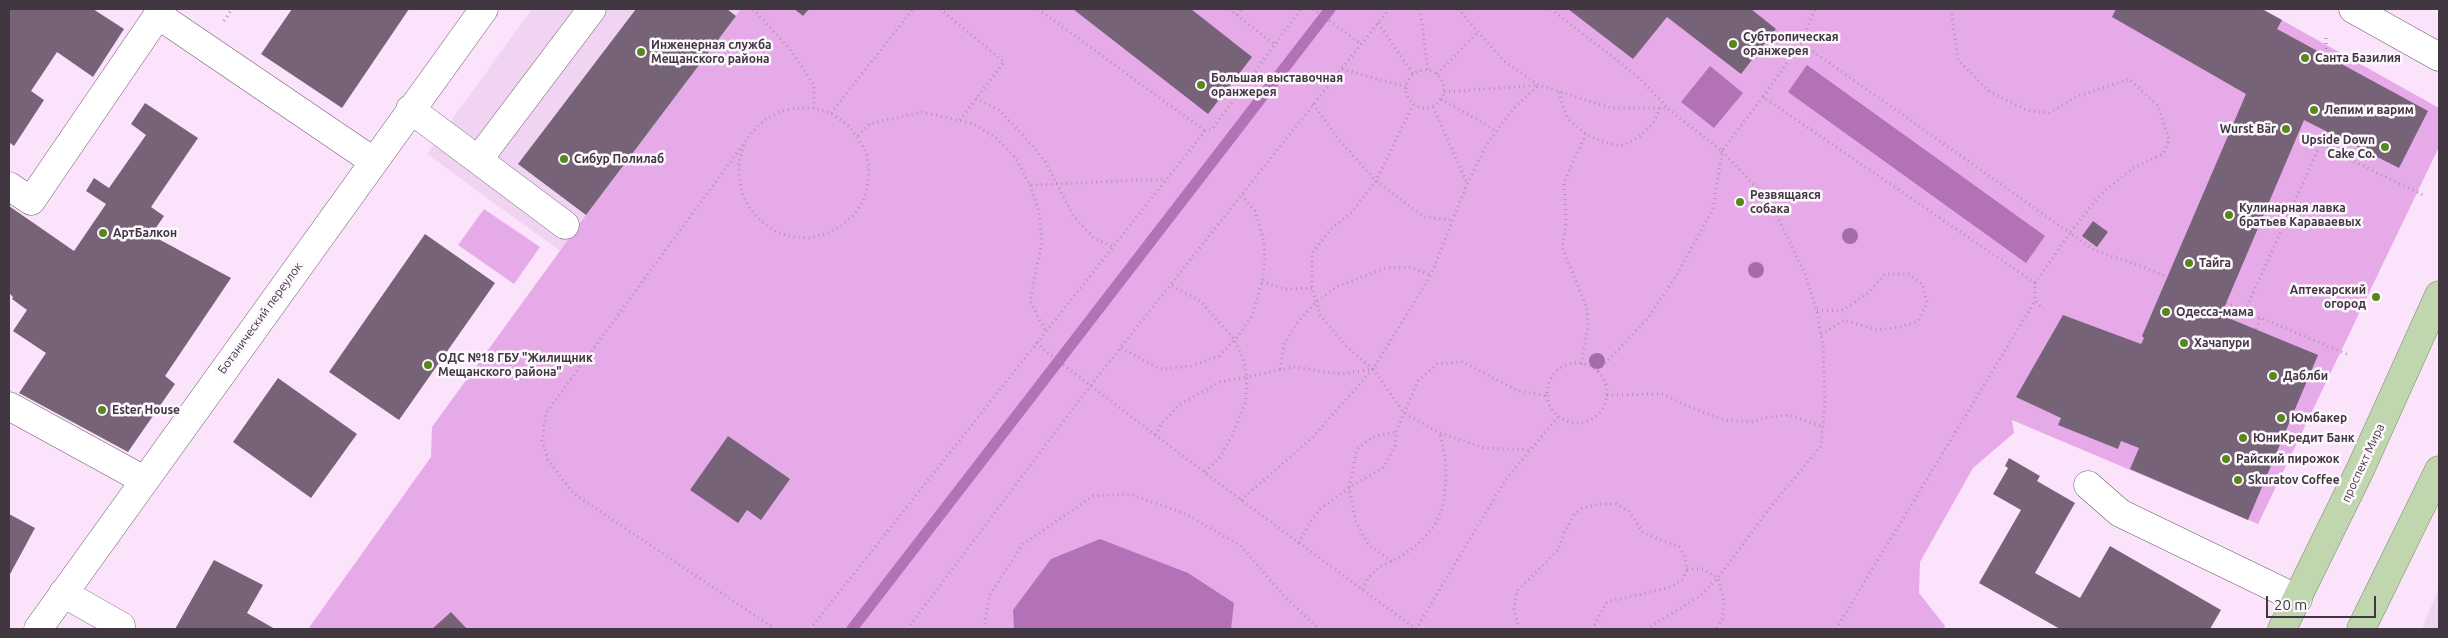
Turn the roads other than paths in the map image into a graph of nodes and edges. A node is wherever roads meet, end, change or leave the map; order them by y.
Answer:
1 (484, 9) edge
2 (592, 9) edge
3 (2353, 9) edge
4 (2439, 57) edge
5 (410, 109) junction
6 (478, 160) junction
7 (373, 161) junction
8 (9, 186) edge
9 (565, 225) dead end
10 (2439, 295) edge
11 (9, 406) edge
12 (2439, 470) edge
13 (144, 480) junction
14 (2088, 485) dead end
15 (63, 593) junction
16 (2298, 599) junction
17 (38, 629) edge
18 (119, 629) edge
19 (2282, 629) edge
20 (2361, 629) edge

1 - 5 street, Ботанический переулок
2 - 6 street
3 - 4 street
5 - 6 street
5 - 7 street, Ботанический переулок
6 - 9 street
7 - 8 street
7 - 13 street, Ботанический переулок
10 - 16 main road, проспект Мира
11 - 13 street
12 - 20 main road
13 - 15 street, Ботанический переулок
14 - 16 street
15 - 17 street, Ботанический переулок
15 - 18 street
16 - 19 main road, проспект Мира

